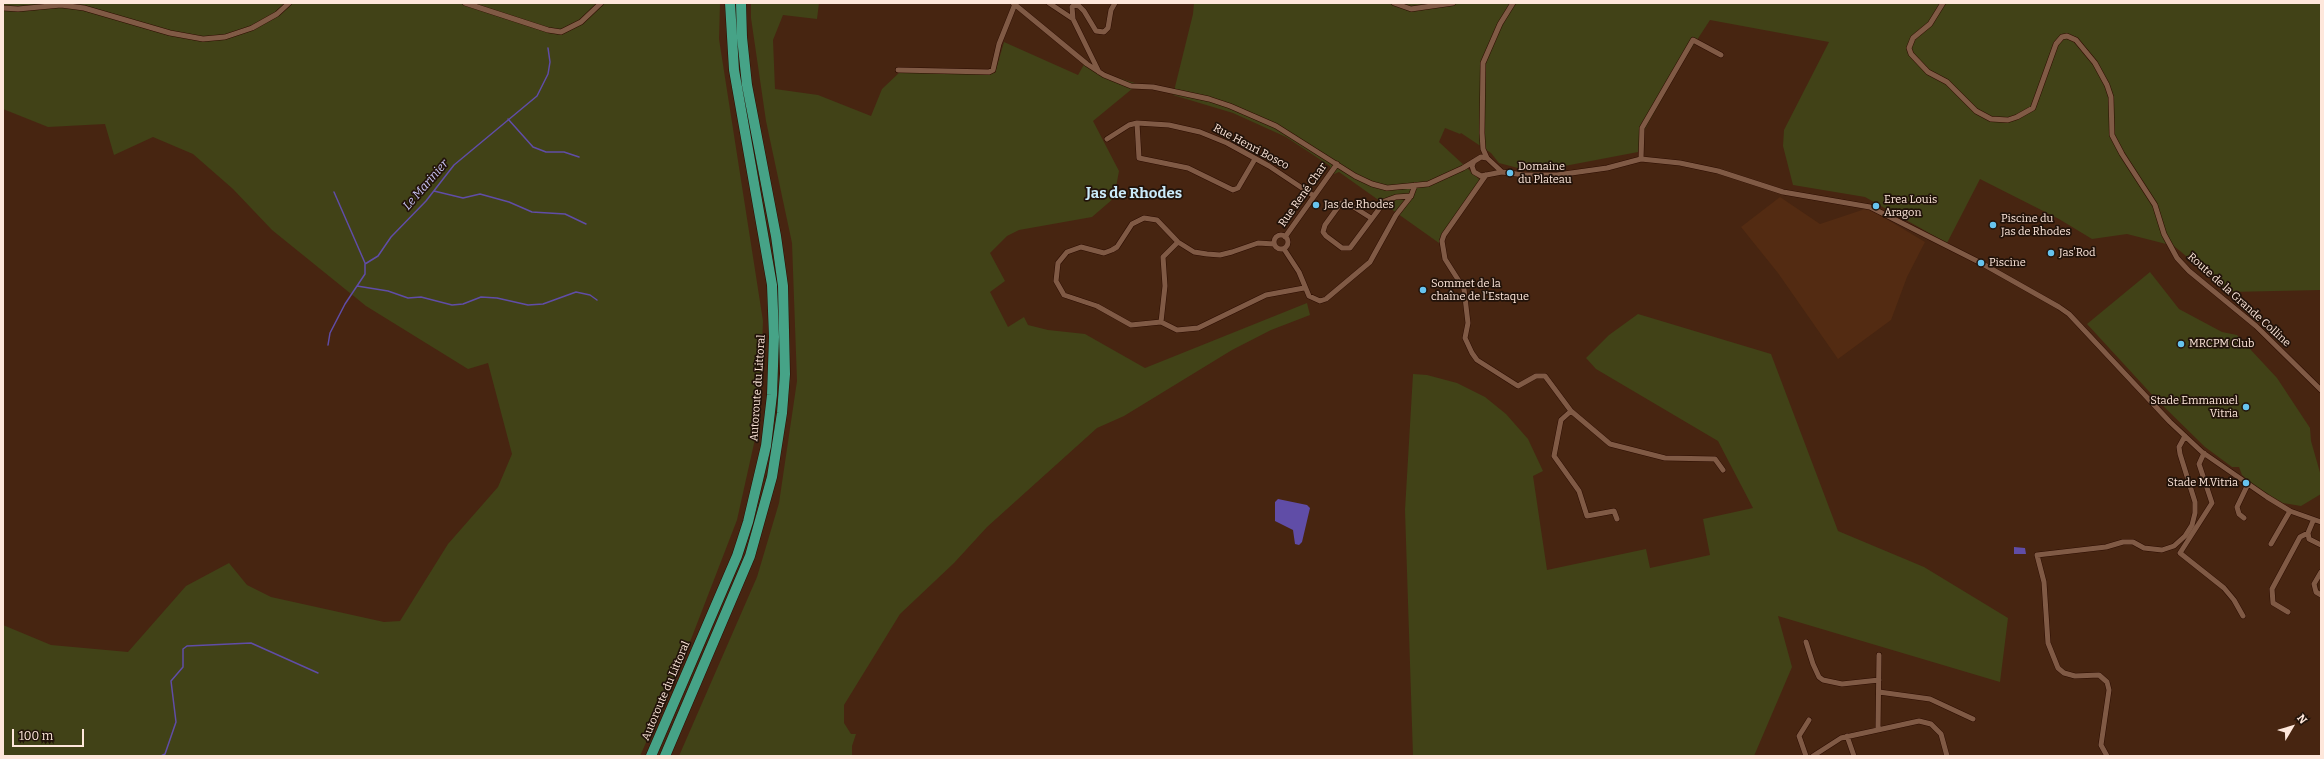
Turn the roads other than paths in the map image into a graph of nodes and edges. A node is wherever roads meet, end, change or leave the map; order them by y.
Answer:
1 (289, 3) edge
2 (465, 3) edge
3 (601, 3) edge
4 (730, 3) edge
5 (742, 3) edge
6 (1049, 3) edge
7 (1115, 3) edge
8 (1394, 3) edge
9 (1453, 3) edge
10 (1513, 3) edge
11 (1943, 3) edge
12 (1014, 4) edge
13 (3, 8) edge
14 (1073, 19) junction
15 (1721, 55) dead end
16 (898, 70) dead end
17 (1099, 72) junction
18 (1137, 123) junction
19 (1107, 139) dead end
20 (1483, 149) junction
21 (1481, 157) junction
22 (1487, 158) junction
23 (1255, 159) junction
24 (1641, 159) junction
25 (1474, 161) junction
26 (1491, 163) junction
27 (1337, 164) junction
28 (1464, 168) junction
29 (1473, 169) junction
30 (1502, 172) junction
31 (1487, 174) junction
32 (1479, 176) junction
33 (1482, 184) junction
34 (1415, 185) junction
35 (1314, 196) junction
36 (1411, 196) junction
37 (1371, 218) junction
38 (1285, 237) junction
39 (1178, 242) junction
40 (1274, 244) junction
41 (1284, 249) junction
42 (1304, 288) junction
43 (1161, 322) junction
44 (2321, 390) edge
45 (1571, 411) junction
46 (2185, 436) junction
47 (2204, 453) junction
48 (1723, 470) dead end
49 (2248, 484) junction
50 (2290, 511) junction
51 (1618, 518) dead end
52 (2244, 518) dead end
53 (2313, 521) junction
54 (2321, 522) edge
55 (2308, 533) junction
56 (2271, 544) dead end
57 (2321, 545) edge
58 (2321, 572) edge
59 (2321, 595) edge
60 (2288, 612) dead end
61 (2243, 616) dead end
62 (1806, 642) dead end
63 (1880, 655) dead end
64 (1879, 680) junction
65 (1879, 692) junction
66 (1973, 719) dead end
67 (1810, 720) dead end
68 (1878, 728) junction
69 (1848, 736) junction
70 (651, 756) edge
71 (665, 756) edge
72 (1806, 756) edge
73 (1813, 756) edge
74 (1854, 756) edge
75 (1947, 756) edge
76 (2107, 756) edge

1 - 13 street
2 - 3 street
4 - 70 highway, Autoroute du Littoral
5 - 71 highway
6 - 14 street
7 - 14 street
8 - 9 street
10 - 20 street
11 - 44 street, Route de la Grande Colline
12 - 16 street
12 - 17 street
14 - 17 street
15 - 24 street
17 - 27 street
18 - 19 street
18 - 23 street, Rue Henri Bosco
18 - 23 street
20 - 21 street
20 - 22 street
21 - 22 street
21 - 25 street
22 - 26 street
23 - 35 street, Rue Henri Bosco
24 - 30 street
24 - 46 street
25 - 28 street
25 - 29 street
26 - 30 street
26 - 31 street
27 - 34 street
27 - 35 street, Rue René Char
28 - 29 street
28 - 34 street
29 - 32 street
30 - 31 street
31 - 32 street
31 - 33 street
32 - 33 street
33 - 45 street
34 - 36 street
35 - 38 street, Rue René Char
36 - 37 street
36 - 42 street
37 - 37 street
38 - 40 street, Rue René Char
38 - 41 street, Rue René Char
39 - 40 street
39 - 43 street
39 - 43 street
40 - 41 street
41 - 42 street
42 - 43 street
45 - 48 street
45 - 51 street
46 - 47 street
46 - 76 street
47 - 49 street
47 - 61 street
49 - 50 street
49 - 52 street
50 - 53 street
50 - 56 street
53 - 54 street
53 - 55 street
55 - 57 street
55 - 60 street
58 - 59 street
62 - 64 street
63 - 64 street
64 - 65 street
65 - 66 street
65 - 68 street
67 - 72 street
68 - 69 street
68 - 75 street
69 - 73 street
69 - 74 street

